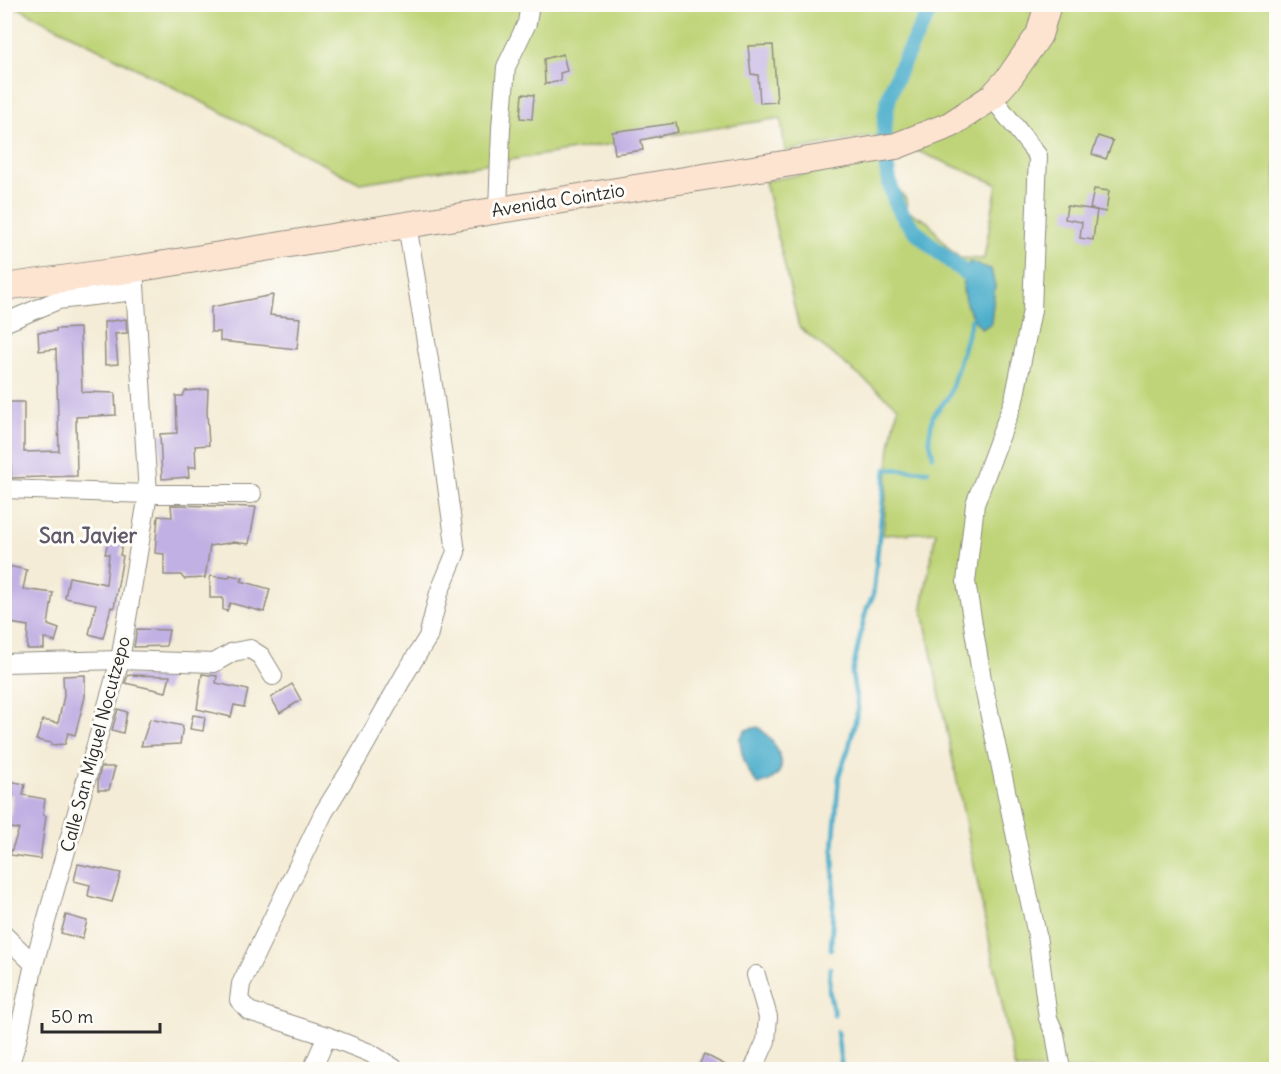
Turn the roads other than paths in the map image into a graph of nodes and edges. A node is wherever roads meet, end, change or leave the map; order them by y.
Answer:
1 (530, 4) edge
2 (1048, 4) edge
3 (992, 97) junction
4 (498, 210) junction
5 (407, 224) junction
6 (135, 280) junction
7 (4, 287) edge
8 (4, 323) edge
9 (4, 489) edge
10 (148, 494) junction
11 (252, 494) dead end
12 (120, 660) junction
13 (4, 663) edge
14 (273, 676) dead end
15 (4, 935) edge
16 (34, 964) junction
17 (756, 975) dead end
18 (327, 1036) junction
19 (8, 1070) edge
20 (312, 1070) edge
21 (397, 1070) edge
22 (753, 1070) edge
23 (1061, 1070) edge

1 - 4 street
2 - 3 main road, Avenida Cointzio
3 - 4 main road, Avenida Cointzio
3 - 23 street
4 - 5 main road, Avenida Cointzio
5 - 6 main road, Avenida Cointzio
5 - 18 street
6 - 7 main road, Avenida Cointzio
6 - 8 street
6 - 10 street, Calle San Miguel Nocutzepo
9 - 10 street
10 - 11 street
10 - 12 street, Calle San Miguel Nocutzepo
12 - 13 street
12 - 14 street
12 - 16 street, Calle San Miguel Nocutzepo
15 - 16 street
16 - 19 street, Calle San Miguel Nocutzepo
17 - 22 street
18 - 20 street
18 - 21 street

